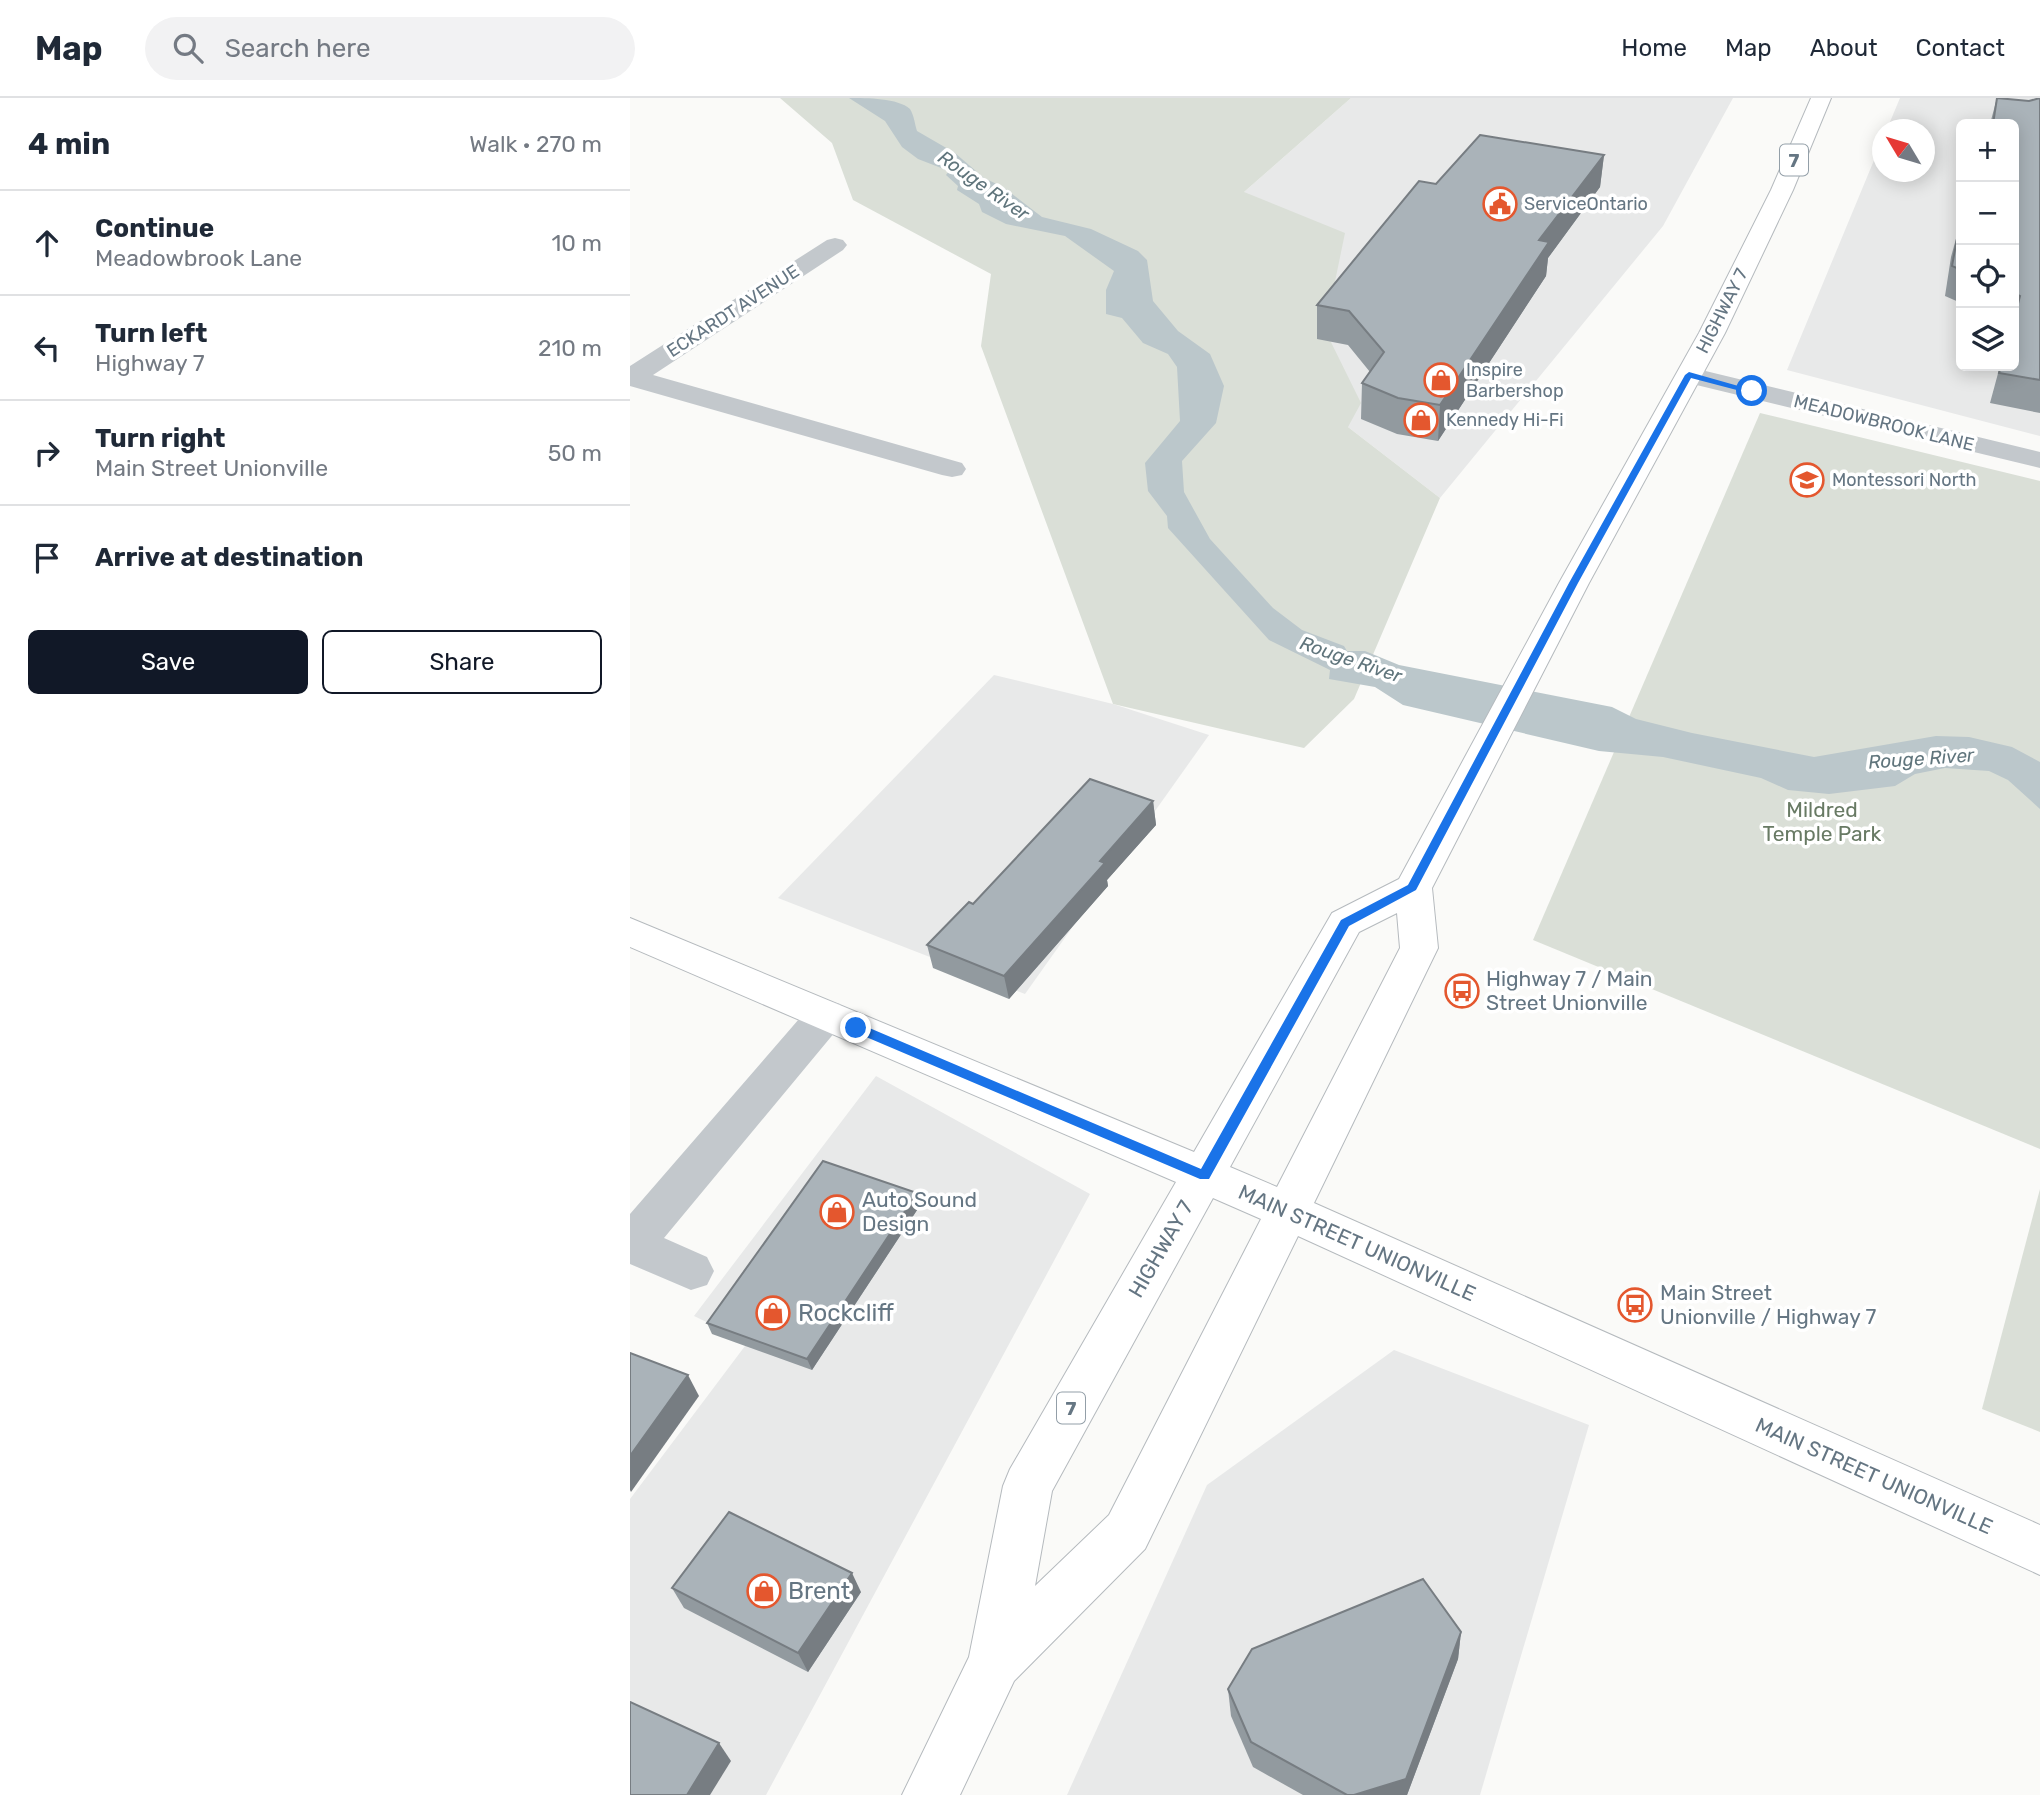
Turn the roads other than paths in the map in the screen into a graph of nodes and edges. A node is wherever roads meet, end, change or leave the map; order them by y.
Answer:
1 (1821, 98) edge
2 (835, 245) dead end
3 (1689, 375) junction
4 (631, 377) edge
5 (2040, 460) edge
6 (952, 469) dead end
7 (1413, 888) junction
8 (630, 932) edge
9 (827, 1015) junction
10 (1204, 1175) junction
11 (1286, 1210) junction
12 (691, 1271) dead end
13 (2040, 1550) edge
14 (995, 1662) junction
15 (930, 1795) edge

1 - 3 main road, HIGHWAY 7 / 7
2 - 4 street, ECKARDT AVENUE
3 - 5 street, MEADOWBROOK LANE
3 - 7 main road, HIGHWAY 7 / 7
4 - 6 street
7 - 10 main road, HIGHWAY 7 / 7
7 - 11 main road, HIGHWAY 7 / 7
8 - 9 main road, MAIN STREET UNIONVILLE
9 - 10 main road, MAIN STREET UNIONVILLE
9 - 12 street
10 - 11 main road, MAIN STREET UNIONVILLE
10 - 14 main road, HIGHWAY 7 / 7
11 - 13 main road, MAIN STREET UNIONVILLE
11 - 14 main road, HIGHWAY 7 / 7
14 - 15 main road, HIGHWAY 7 / 7

